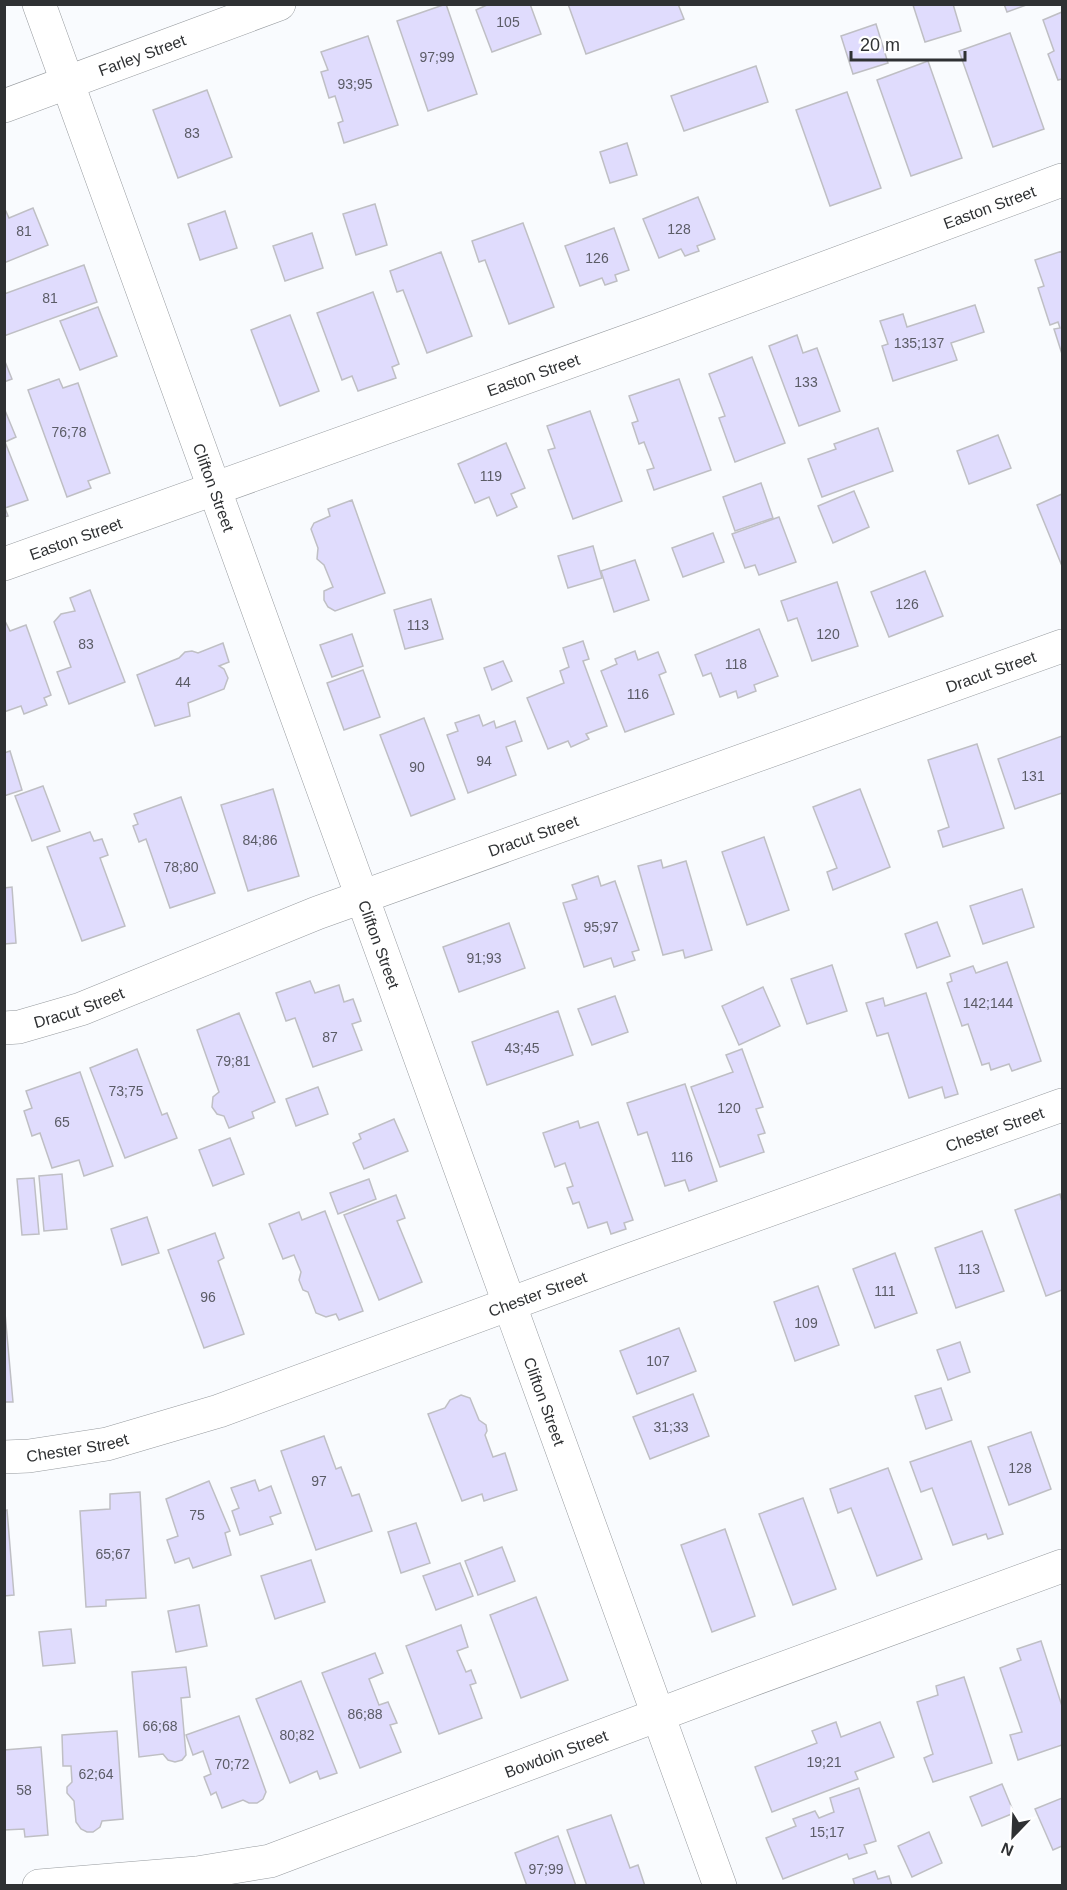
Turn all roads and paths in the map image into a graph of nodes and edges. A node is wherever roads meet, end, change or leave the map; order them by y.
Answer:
1 (39, 4) edge
2 (279, 4) edge
3 (67, 82) junction
4 (4, 106) edge
5 (1062, 180) edge
6 (214, 489) junction
7 (4, 564) edge
8 (1062, 646) edge
9 (362, 897) junction
10 (4, 1028) edge
11 (1062, 1105) edge
12 (510, 1304) junction
13 (4, 1457) edge
14 (1062, 1566) edge
15 (658, 1715) junction
16 (39, 1886) edge
17 (720, 1886) edge

1 - 3 street, Clifton Street
2 - 3 street, Farley Street
3 - 4 street, Farley Street
3 - 6 street, Clifton Street
5 - 6 street, Easton Street
6 - 7 street, Easton Street
6 - 9 street, Clifton Street
8 - 9 street, Dracut Street
9 - 10 street, Dracut Street
9 - 12 street, Clifton Street
11 - 12 street, Chester Street
12 - 13 street, Chester Street
12 - 15 street, Clifton Street
14 - 15 street, Bowdoin Street
15 - 16 street, Bowdoin Street
15 - 17 street, Clifton Street

